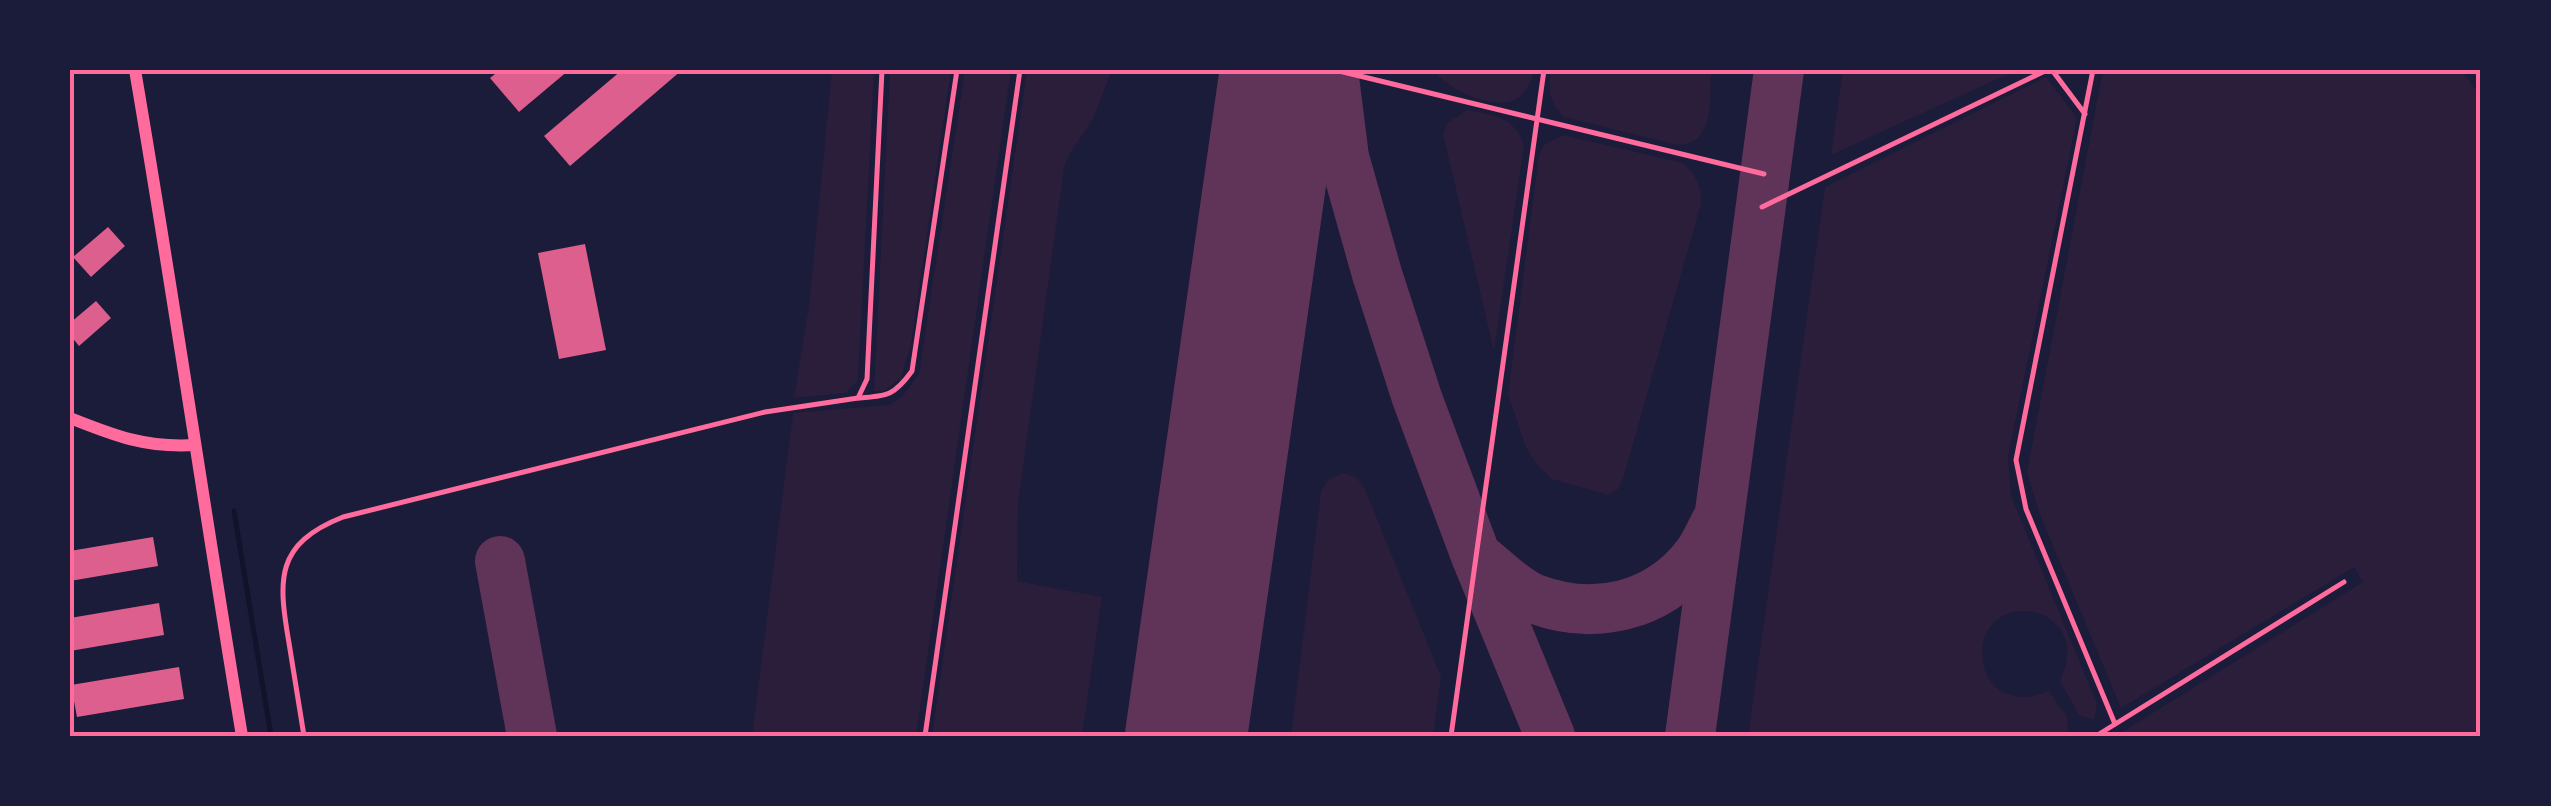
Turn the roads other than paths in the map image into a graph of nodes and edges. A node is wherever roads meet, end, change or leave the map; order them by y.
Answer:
1 (135, 70) edge
2 (882, 70) edge
3 (957, 70) edge
4 (1020, 70) edge
5 (1335, 70) edge
6 (1544, 70) edge
7 (2050, 70) edge
8 (2093, 70) edge
9 (2085, 114) junction
10 (1538, 119) junction
11 (1764, 174) dead end
12 (1762, 207) dead end
13 (858, 398) junction
14 (70, 418) edge
15 (195, 445) junction
16 (2344, 582) dead end
17 (2115, 724) junction
18 (242, 736) edge
19 (304, 736) edge
20 (924, 736) edge
21 (1452, 736) edge
22 (2096, 736) edge

1 - 15 street
2 - 13 lane
3 - 13 lane
4 - 20 lane
5 - 10 lane
6 - 10 lane
7 - 9 lane
7 - 12 lane
8 - 9 lane
9 - 17 lane
10 - 11 lane
10 - 21 lane
13 - 19 lane
14 - 15 street
15 - 18 street
16 - 17 lane
17 - 22 lane

